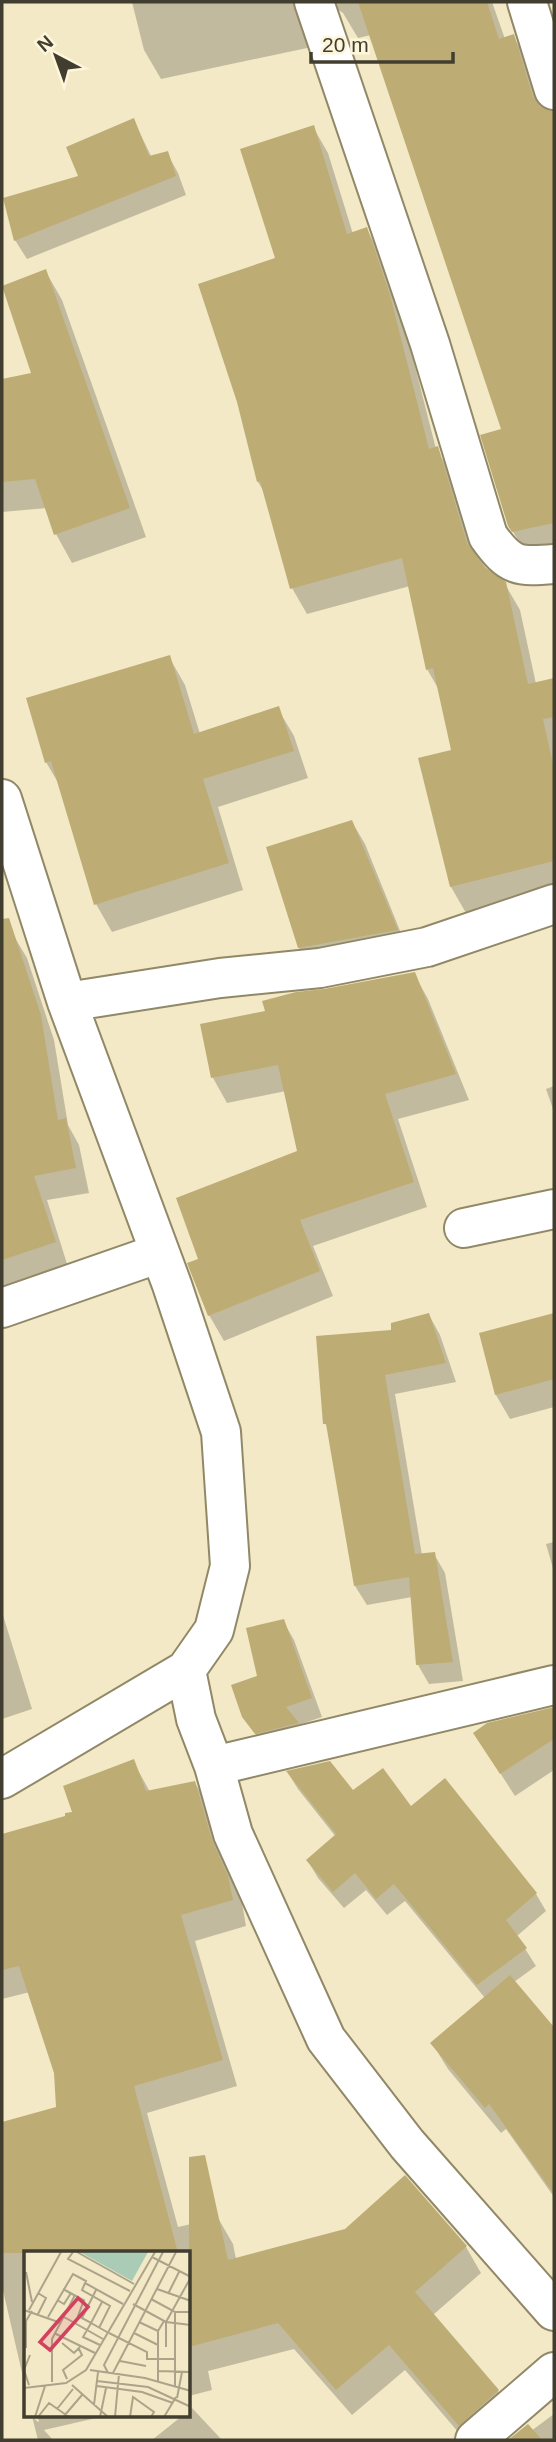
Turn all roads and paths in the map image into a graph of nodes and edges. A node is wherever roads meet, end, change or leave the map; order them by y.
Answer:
1 (314, 2) edge
2 (527, 2) edge
3 (554, 90) edge
4 (554, 564) edge
5 (2, 799) edge
6 (554, 904) edge
7 (67, 1002) junction
8 (554, 1209) edge
9 (464, 1228) dead end
10 (160, 1254) junction
11 (2, 1308) edge
12 (186, 1670) junction
13 (554, 1685) edge
14 (214, 1766) junction
15 (2, 1779) edge
16 (554, 2311) edge
17 (554, 2372) edge
18 (475, 2440) edge

1 - 4 street
2 - 3 street
5 - 7 street
6 - 7 street
7 - 10 street
8 - 9 street
10 - 11 street
10 - 12 street
12 - 14 street
12 - 15 street
13 - 14 street
14 - 16 street
17 - 18 street

